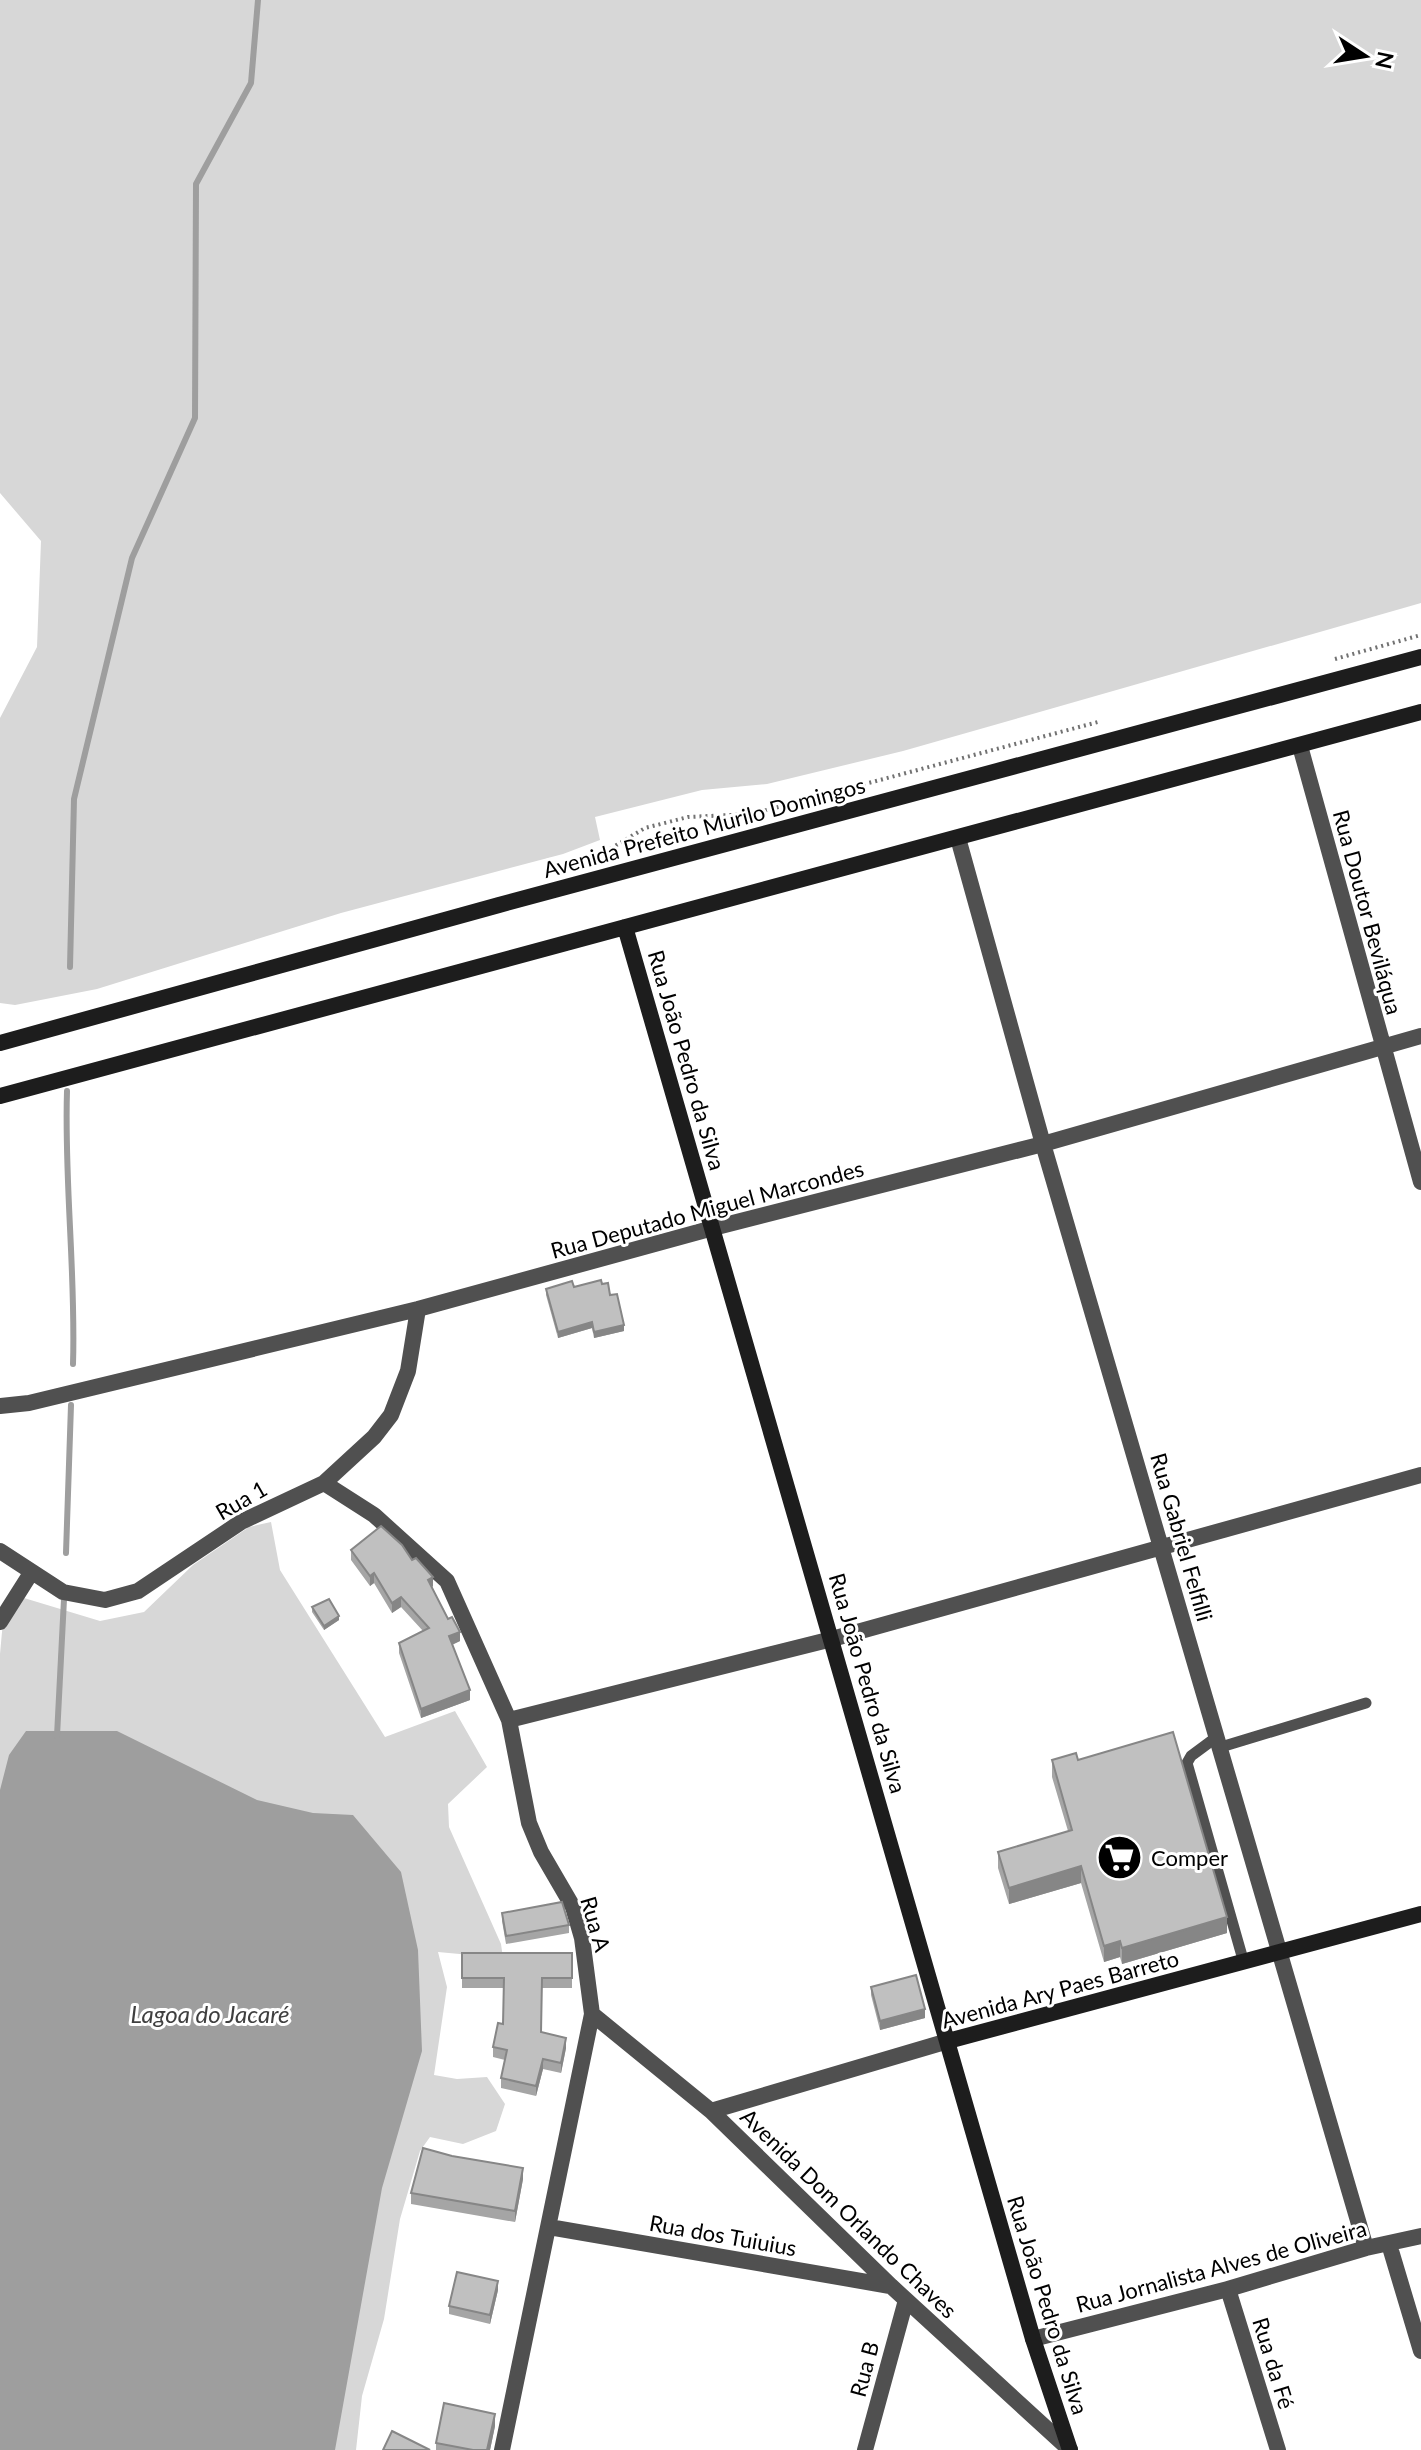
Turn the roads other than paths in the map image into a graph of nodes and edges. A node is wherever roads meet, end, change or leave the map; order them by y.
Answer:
1 (1421, 657) edge
2 (1421, 712) edge
3 (1300, 746) junction
4 (958, 838) junction
5 (625, 927) junction
6 (1421, 1036) edge
7 (0, 1043) edge
8 (1382, 1046) junction
9 (0, 1096) edge
10 (1043, 1144) junction
11 (1421, 1182) edge
12 (713, 1228) junction
13 (418, 1309) junction
14 (0, 1406) edge
15 (1421, 1475) edge
16 (324, 1483) junction
17 (1163, 1548) junction
18 (0, 1551) edge
19 (31, 1573) junction
20 (0, 1622) edge
21 (832, 1639) junction
22 (1366, 1703) dead end
23 (509, 1720) junction
24 (1219, 1742) junction
25 (1421, 1914) edge
26 (1281, 1953) junction
27 (1244, 1963) junction
28 (592, 2014) junction
29 (948, 2041) junction
30 (711, 2111) junction
31 (549, 2227) junction
32 (1421, 2236) edge
33 (1389, 2244) junction
34 (1366, 2248) junction
35 (891, 2286) junction
36 (1228, 2289) junction
37 (906, 2300) junction
38 (1033, 2339) junction
39 (1421, 2351) edge
40 (505, 2449) edge
41 (865, 2450) edge
42 (1070, 2450) edge
43 (1278, 2450) edge

1 - 7 main road, Avenida Prefeito Murilo Domingos
2 - 3 main road
3 - 4 main road
3 - 8 street, Rua Doutor Beviláqua
4 - 5 main road
4 - 10 street, Rua Gabriel Felfilli
5 - 9 main road
5 - 12 main road, Rua João Pedro da Silva
6 - 8 street, Rua Deputado Miguel Marcondes
8 - 10 street, Rua Deputado Miguel Marcondes
8 - 11 street, Rua Doutor Beviláqua
10 - 12 street, Rua Deputado Miguel Marcondes
10 - 17 street, Rua Gabriel Felfilli
12 - 13 street, Rua Deputado Miguel Marcondes
12 - 21 main road, Rua João Pedro da Silva
13 - 14 street, Rua Deputado Miguel Marcondes
13 - 16 street, Rua 1
15 - 17 street
16 - 19 street, Rua 1
16 - 23 street, Rua A
17 - 21 street
17 - 24 street, Rua Gabriel Felfilli
18 - 19 street, Rua 1
19 - 20 street
21 - 23 street
21 - 29 main road, Rua João Pedro da Silva
22 - 24 lane
23 - 28 street, Rua A
24 - 26 street, Rua Gabriel Felfilli
24 - 27 lane
25 - 26 main road, Avenida Ary Paes Barreto
26 - 27 main road, Avenida Ary Paes Barreto
26 - 34 street, Rua Gabriel Felfilli
27 - 29 main road, Avenida Ary Paes Barreto
28 - 30 street, Avenida Dom Orlando Chaves
28 - 31 street, Rua A
29 - 30 street, Avenida Ary Paes Barreto
29 - 38 main road, Rua João Pedro da Silva
30 - 35 street, Avenida Dom Orlando Chaves
31 - 35 street, Rua dos Tuiuius
31 - 40 street, Rua A
32 - 33 street, Rua Jornalista Alves de Oliveira
33 - 34 street, Rua Jornalista Alves de Oliveira
33 - 39 street
34 - 36 street, Rua Jornalista Alves de Oliveira
35 - 37 street, Avenida Dom Orlando Chaves
36 - 38 street, Rua Jornalista Alves de Oliveira
36 - 43 street, Rua da Fé
37 - 41 street, Rua B
37 - 42 street, Avenida Dom Orlando Chaves
38 - 42 main road, Rua João Pedro da Silva

